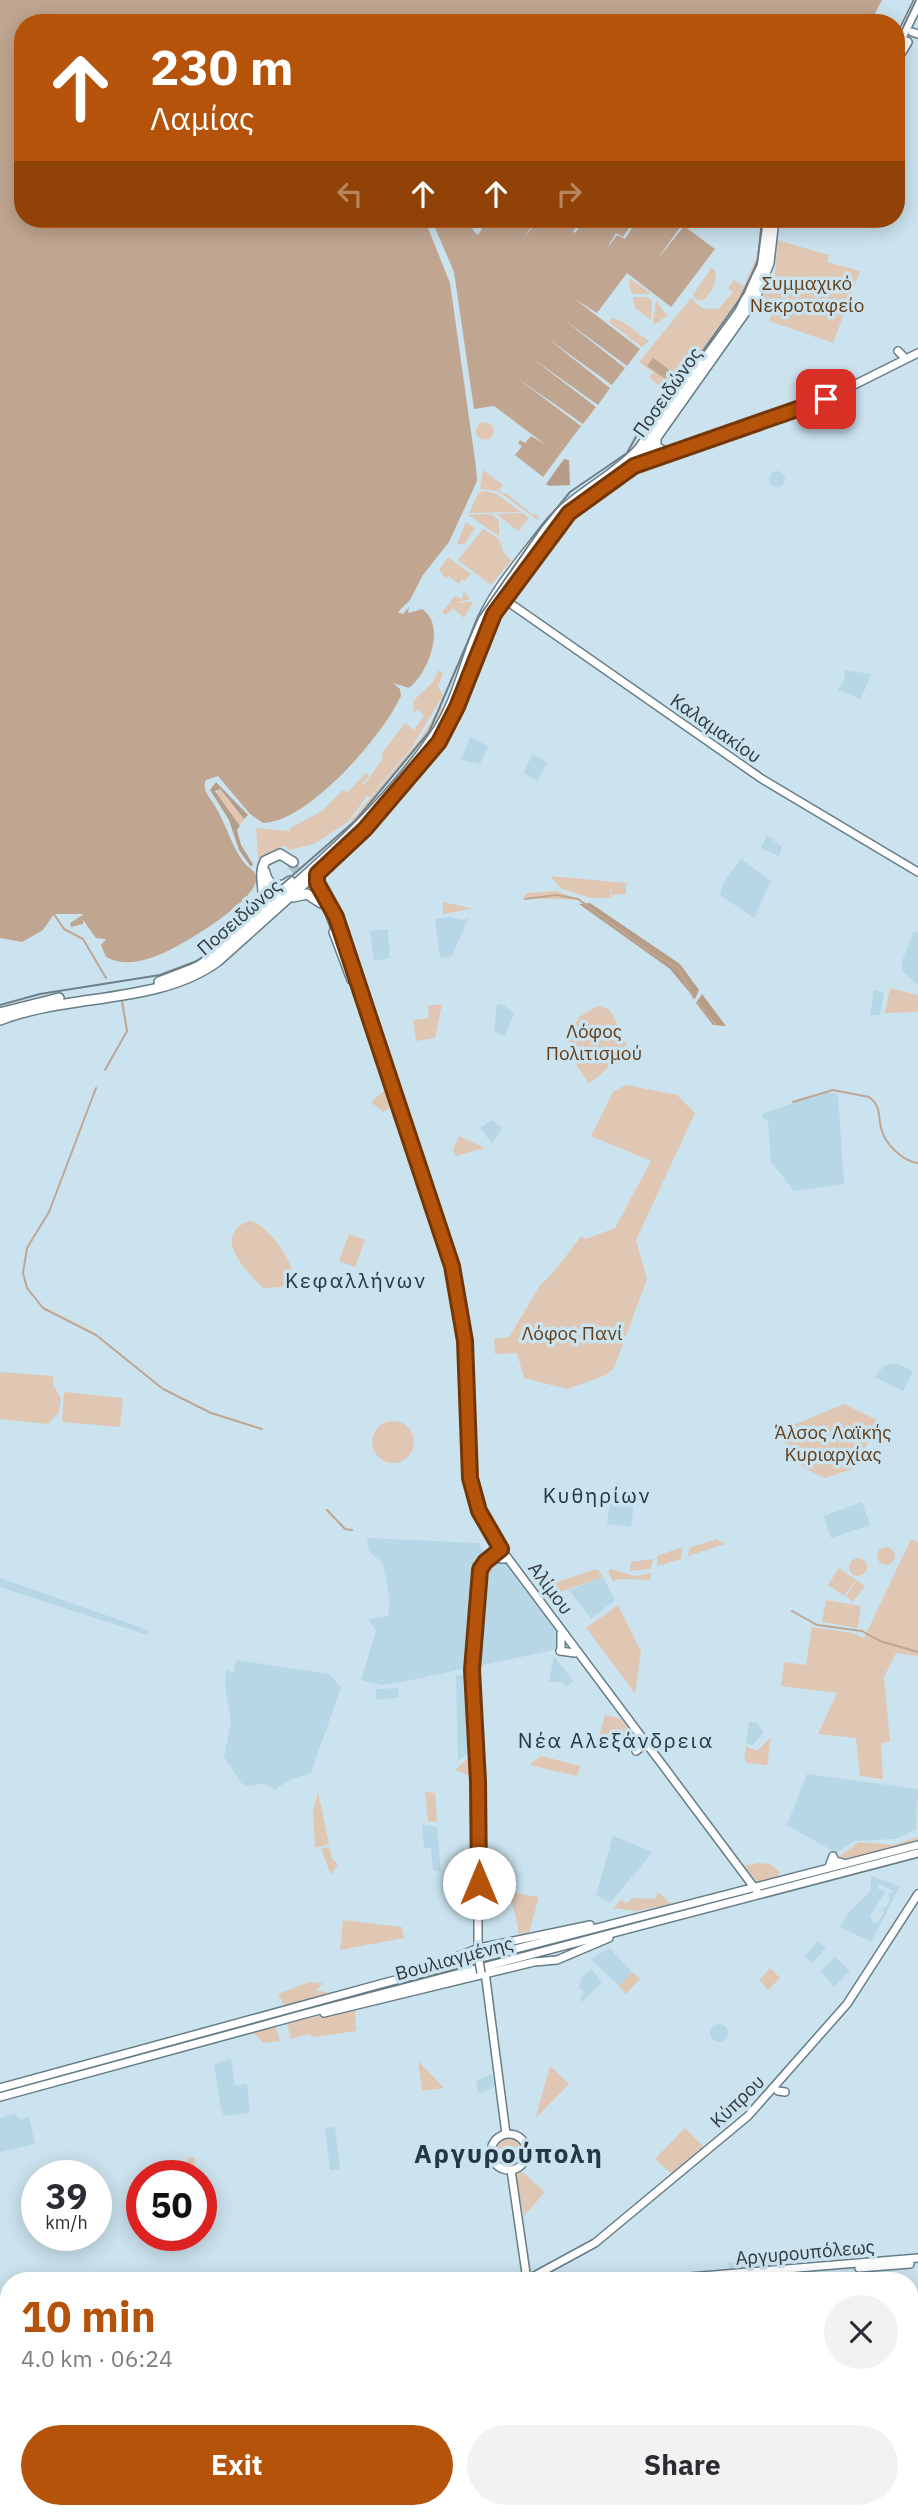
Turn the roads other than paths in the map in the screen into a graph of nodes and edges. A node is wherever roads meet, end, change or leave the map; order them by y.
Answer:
1 (918, 3) edge
2 (916, 28) edge
3 (905, 30) edge
4 (905, 46) edge
5 (766, 228) edge
6 (773, 228) edge
7 (918, 351) edge
8 (656, 438) junction
9 (643, 449) junction
10 (661, 454) junction
11 (634, 466) junction
12 (565, 507) junction
13 (499, 597) junction
14 (371, 811) junction
15 (358, 820) dead end
16 (320, 860) junction
17 (320, 870) junction
18 (918, 872) edge
19 (285, 902) junction
20 (331, 926) joint
21 (243, 930) junction
22 (353, 977) junction
23 (0, 1013) edge
24 (0, 1020) edge
25 (498, 1548) junction
26 (489, 1559) junction
27 (504, 1559) junction
28 (561, 1634) junction
29 (575, 1653) junction
30 (472, 1670) junction
31 (641, 1742) junction
32 (636, 1751) dead end
33 (918, 1845) edge
34 (918, 1853) edge
35 (867, 1866) junction
36 (859, 1873) dead end
37 (743, 1876) junction
38 (789, 1887) junction
39 (802, 1888) dead end
40 (755, 1891) junction
41 (735, 1892) junction
42 (918, 1894) edge
43 (918, 1901) edge
44 (659, 1912) junction
45 (618, 1931) junction
46 (480, 1952) junction
47 (483, 1974) junction
48 (384, 1983) junction
49 (301, 2015) junction
50 (204, 2042) junction
51 (215, 2043) dead end
52 (63, 2080) junction
53 (56, 2087) dead end
54 (28, 2090) junction
55 (39, 2092) dead end
56 (1, 2096) edge
57 (506, 2134) junction
58 (511, 2171) junction
59 (918, 2260) edge
60 (526, 2272) edge
61 (542, 2272) edge
62 (552, 2272) edge
63 (760, 2272) edge
64 (794, 2272) edge

1 - 3 highway
2 - 4 highway
5 - 9 highway, Ποσειδώνος
6 - 8 highway, Ποσειδώνος
7 - 10 main road
7 - 10 main road
8 - 9 highway, Ποσειδώνος
8 - 10 highway
9 - 10 main road
9 - 11 highway, Ποσειδώνος
9 - 12 highway, Ποσειδώνος
10 - 11 highway
11 - 12 highway, Ποσειδώνος
12 - 13 highway, Ποσειδώνος
12 - 13 highway, Ποσειδώνος
13 - 14 highway, Ποσειδώνος
13 - 17 highway, Ποσειδώνος
13 - 18 main road, Καλαμακίου
14 - 15 highway
14 - 16 highway, Ποσειδώνος
16 - 21 highway, Ποσειδώνος
16 - 21 highway
17 - 19 highway, Ποσειδώνος
17 - 22 highway
19 - 20 highway
19 - 24 highway, Ποσειδώνος
20 - 22 main road, Αλίμου
21 - 23 highway, Ποσειδώνος
22 - 25 main road, Αλίμου
25 - 26 main road
25 - 27 main road, Αλίμου
25 - 30 main road
25 - 40 main road, Αλίμου
26 - 27 main road
26 - 30 main road
27 - 28 main road, Αλίμου
28 - 29 main road, Αλίμου
28 - 29 main road
29 - 31 main road, Αλίμου
30 - 46 main road
31 - 32 main road
31 - 37 main road, Αλίμου
33 - 40 main road, Βουλιαγμένης
34 - 35 main road, Βουλιαγμένης
35 - 36 main road
35 - 38 main road, Βουλιαγμένης
37 - 40 main road, Αλίμου
37 - 41 main road
38 - 39 main road
38 - 40 main road, Βουλιαγμένης
40 - 41 main road, Βουλιαγμένης
40 - 45 main road, Βουλιαγμένης
41 - 44 main road, Βουλιαγμένης
42 - 61 main road, Κύπρου
43 - 62 main road, Κύπρου
44 - 46 main road, Βουλιαγμένης
44 - 48 main road, Βουλιαγμένης
45 - 47 main road
45 - 49 main road, Βουλιαγμένης
46 - 47 main road, bridge
46 - 48 main road, Βουλιαγμένης
47 - 49 main road
47 - 57 main road
48 - 56 main road, Βουλιαγμένης
49 - 50 main road, Βουλιαγμένης
50 - 51 main road
50 - 52 main road, Βουλιαγμένης
52 - 53 main road
52 - 54 main road, Βουλιαγμένης
54 - 55 main road
54 - 56 main road, Βουλιαγμένης
57 - 58 main road
57 - 58 main road
58 - 60 main road
59 - 63 main road, Αργυρουπόλεως
59 - 64 main road, Αργυρουπόλεως

